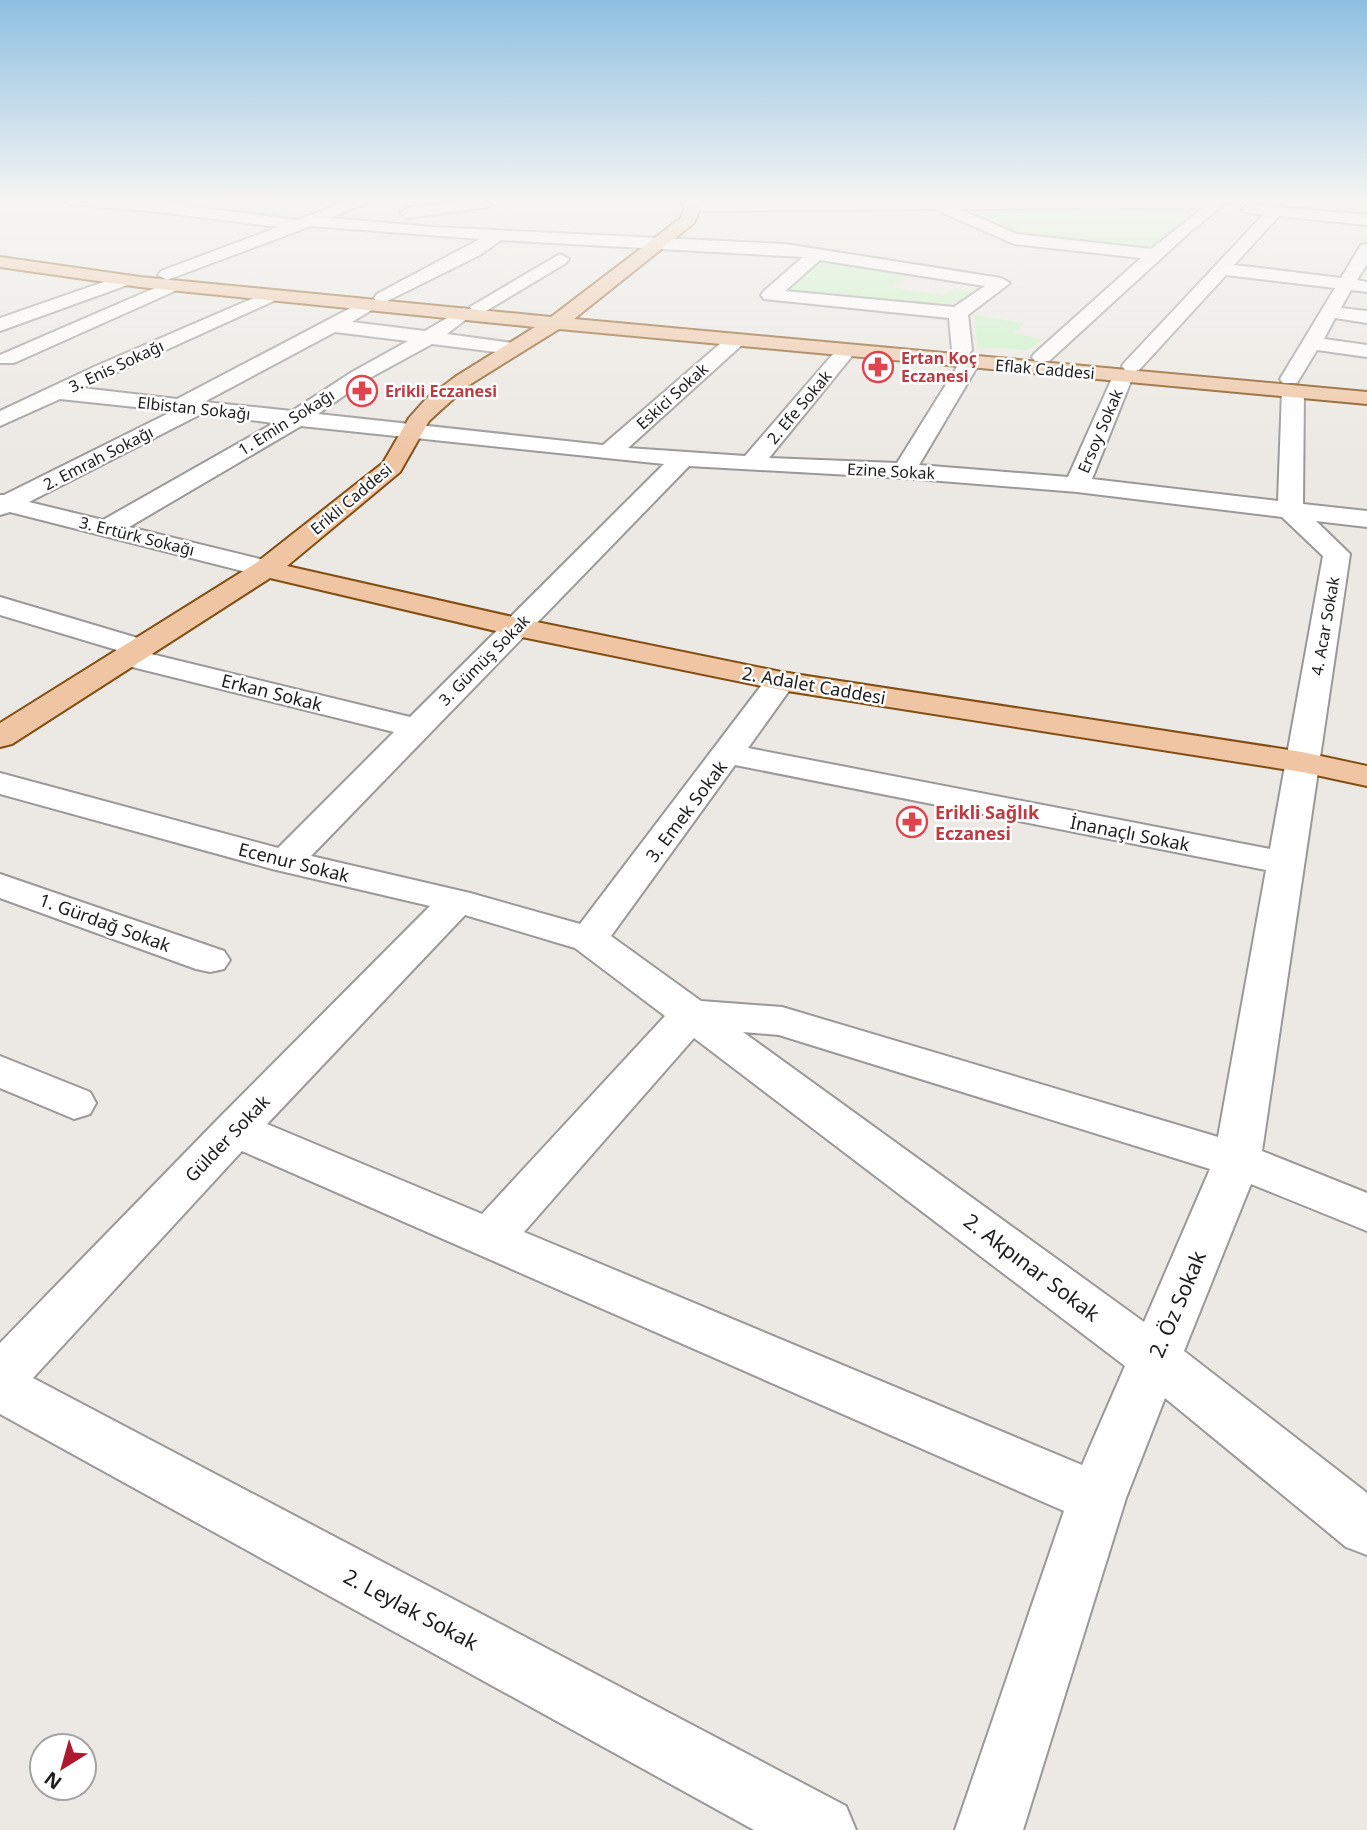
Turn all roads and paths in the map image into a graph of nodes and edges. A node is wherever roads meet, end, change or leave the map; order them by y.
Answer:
1 (112, 284) edge
2 (162, 284) edge
3 (192, 284) edge
4 (203, 284) edge
5 (410, 284) edge
6 (520, 284) edge
7 (608, 284) edge
8 (782, 284) edge
9 (999, 284) edge
10 (1123, 284) edge
11 (1208, 284) edge
12 (1340, 284) edge
13 (1345, 285) junction
14 (1367, 287) edge
15 (270, 296) junction
16 (376, 302) junction
17 (471, 311) junction
18 (1329, 312) junction
19 (958, 313) junction
20 (1367, 317) edge
21 (562, 319) junction
22 (0, 325) edge
23 (334, 326) junction
24 (430, 337) junction
25 (736, 340) junction
26 (1311, 343) junction
27 (513, 348) junction
28 (846, 351) junction
29 (1367, 351) edge
30 (966, 356) junction
31 (1042, 357) junction
32 (3, 359) edge
33 (103, 370) junction
34 (1128, 371) junction
35 (1291, 385) junction
36 (1367, 386) edge
37 (58, 392) junction
38 (1367, 398) edge
39 (188, 407) junction
40 (0, 419) edge
41 (296, 419) junction
42 (413, 433) junction
43 (608, 453) junction
44 (682, 459) junction
45 (751, 464) junction
46 (904, 471) junction
47 (1077, 485) junction
48 (3, 504) edge
49 (1290, 510) junction
50 (1367, 519) edge
51 (107, 529) junction
52 (266, 569) junction
53 (1, 608) edge
54 (517, 627) junction
55 (134, 653) junction
56 (781, 681) junction
57 (416, 727) junction
58 (0, 737) edge
59 (728, 754) junction
60 (1302, 762) junction
61 (1367, 776) edge
62 (0, 783) edge
63 (285, 861) junction
64 (1285, 863) junction
65 (0, 885) edge
66 (457, 901) junction
67 (589, 939) junction
68 (210, 960) dead end
69 (691, 1014) junction
70 (0, 1071) edge
71 (74, 1103) dead end
72 (235, 1129) junction
73 (1237, 1160) junction
74 (1367, 1213) edge
75 (489, 1238) junction
76 (1154, 1358) junction
77 (0, 1378) edge
78 (0, 1387) edge
79 (1097, 1498) junction
80 (1367, 1528) edge
81 (822, 1830) edge
82 (989, 1830) edge

1 - 22 street
2 - 32 street
3 - 15 main road
4 - 16 main road
5 - 16 street, 2. Emrah Sokağı
6 - 17 street, 1. Emin Sokağı
7 - 21 main road, Erikli Caddesi
8 - 19 street
9 - 19 street
10 - 31 street
11 - 34 street, Ersoy Sokak
12 - 13 street
13 - 14 street
13 - 18 street
15 - 16 main road
15 - 33 street, 3. Enis Sokağı
16 - 17 main road
16 - 23 street, 2. Emrah Sokağı
17 - 21 main road
17 - 24 street, 1. Emin Sokağı
18 - 20 street
18 - 26 street
19 - 30 street
21 - 25 main road, Eflak Caddesi
21 - 27 main road, Erikli Caddesi
21 - 30 main road, Eflak Caddesi
23 - 24 street
23 - 39 street, 2. Emrah Sokağı
24 - 27 street
24 - 41 street, 1. Emin Sokağı
25 - 28 main road, Eflak Caddesi
25 - 43 street, Eskici Sokak
26 - 29 street
26 - 35 street
27 - 42 main road, Erikli Caddesi
28 - 30 main road, Eflak Caddesi
28 - 45 street, 2. Efe Sokak
30 - 31 main road, Eflak Caddesi
30 - 34 main road, Eflak Caddesi
30 - 46 street
31 - 34 main road, Eflak Caddesi
32 - 33 street
33 - 37 street, 3. Enis Sokağı
34 - 35 main road, Eflak Caddesi
34 - 47 street, Ersoy Sokak
35 - 36 main road, Eflak Caddesi
35 - 38 main road, Eflak Caddesi
35 - 49 street
37 - 39 street, Elbistan Sokağı
37 - 40 street, 3. Enis Sokağı
39 - 41 street, Elbistan Sokağı
39 - 48 street, 2. Emrah Sokağı
41 - 42 street, Elbistan Sokağı
41 - 51 street, 1. Emin Sokağı
42 - 43 street, Ezine Sokak
42 - 52 main road, Erikli Caddesi
43 - 44 street, Ezine Sokak
44 - 45 street, Ezine Sokak
44 - 54 street, 3. Gümüş Sokak
45 - 46 street, Ezine Sokak
46 - 47 street, Ezine Sokak
47 - 49 street, Ezine Sokak
48 - 51 street, 3. Ertürk Sokağı
49 - 50 street, Ezine Sokak
49 - 60 street, 4. Acar Sokak
51 - 52 street, 3. Ertürk Sokağı
52 - 54 main road, 2. Adalet Caddesi
52 - 55 main road, Erikli Caddesi
53 - 55 street, Erkan Sokak
54 - 56 main road, 2. Adalet Caddesi
54 - 57 street, 3. Gümüş Sokak
55 - 57 street, Erkan Sokak
55 - 58 main road, Erikli Caddesi
56 - 59 street, 3. Emek Sokak
56 - 60 main road, 2. Adalet Caddesi
57 - 63 street, 3. Gümüş Sokak
59 - 64 street, İnanaçlı Sokak
59 - 67 street, 3. Emek Sokak
60 - 61 main road, 2. Adalet Caddesi
60 - 64 street, 2. Öz Sokak
62 - 63 street, Ecenur Sokak
63 - 66 street, Ecenur Sokak
64 - 73 street, 2. Öz Sokak
65 - 68 street, 1. Gürdağ Sokak
66 - 67 street, Ecenur Sokak
66 - 72 street, Gülder Sokak
67 - 69 street, 2. Akpınar Sokak
69 - 73 street
69 - 75 street
69 - 76 street, 2. Akpınar Sokak
70 - 71 street
72 - 75 street
72 - 77 street, Gülder Sokak
73 - 74 street
73 - 76 street, 2. Öz Sokak
75 - 79 street
76 - 79 street, 2. Öz Sokak
76 - 80 street, 2. Akpınar Sokak
78 - 81 street, 2. Leylak Sokak
79 - 82 street, 2. Öz Sokak

